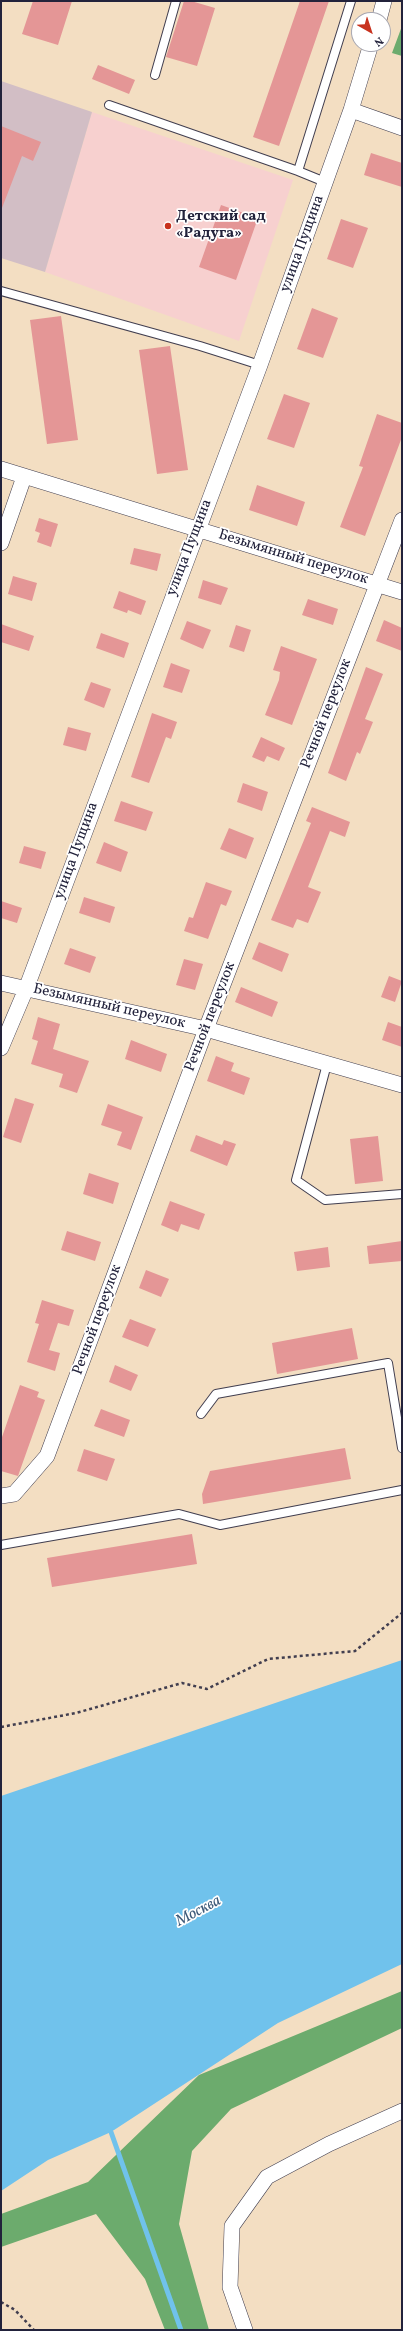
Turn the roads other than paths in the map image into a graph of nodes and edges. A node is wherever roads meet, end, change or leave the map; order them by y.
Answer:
1 (176, 1) edge
2 (351, 1) edge
3 (384, 1) edge
4 (381, 12) edge
5 (369, 52) edge
6 (155, 75) dead end
7 (109, 105) dead end
8 (351, 110) junction
9 (402, 128) edge
10 (298, 171) junction
11 (325, 182) junction
12 (1, 291) edge
13 (260, 365) junction
14 (1, 469) edge
15 (24, 477) junction
16 (402, 520) edge
17 (197, 529) junction
18 (1, 543) edge
19 (378, 583) junction
20 (402, 592) edge
21 (1, 983) edge
22 (26, 989) junction
23 (206, 1029) junction
24 (1, 1048) edge
25 (327, 1064) junction
26 (402, 1085) edge
27 (402, 1194) edge
28 (201, 1414) dead end
29 (402, 1448) edge
30 (402, 1490) edge
31 (1, 1496) edge
32 (2, 1544) edge
33 (402, 2111) edge
34 (245, 2330) edge

1 - 6 lane
2 - 10 lane
3 - 4 street
5 - 8 street, улица Пущина
7 - 10 lane
8 - 9 street
8 - 11 street, улица Пущина
10 - 11 lane
11 - 13 street, улица Пущина
12 - 13 lane
13 - 17 street, улица Пущина
14 - 15 street, Безымянный переулок
15 - 17 street, Безымянный переулок
15 - 18 street
16 - 19 street, Речной переулок
17 - 19 street, Безымянный переулок
17 - 22 street, улица Пущина
19 - 20 street, Безымянный переулок
19 - 23 street, Речной переулок
21 - 22 street, Безымянный переулок
22 - 23 street, Безымянный переулок
22 - 24 street, улица Пущина
23 - 25 street, Безымянный переулок
23 - 31 street, Речной переулок
25 - 26 street, Безымянный переулок
25 - 27 lane
28 - 29 lane
30 - 32 lane
33 - 34 street

